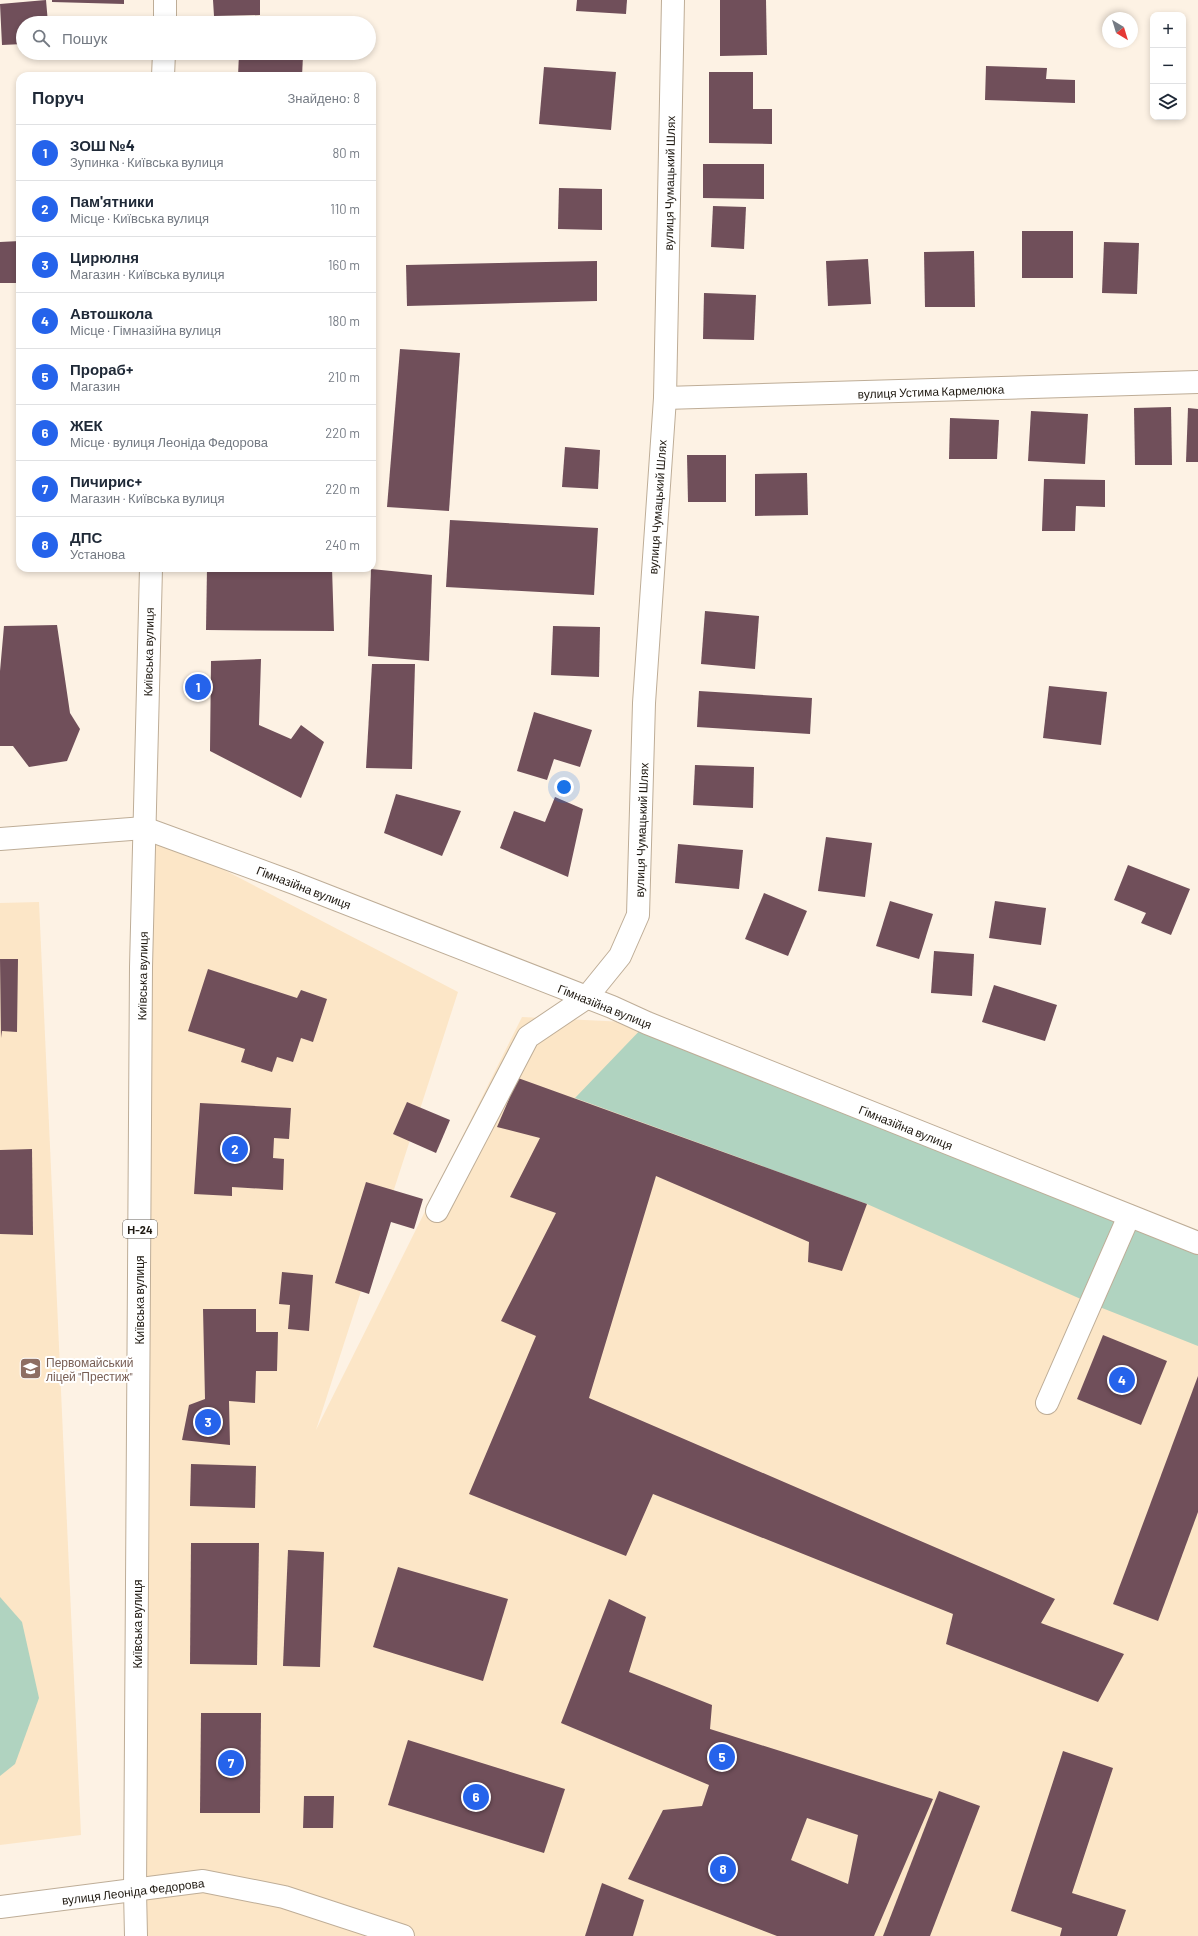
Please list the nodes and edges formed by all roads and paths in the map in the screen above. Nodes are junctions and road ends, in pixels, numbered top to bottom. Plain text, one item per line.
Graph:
1 (165, 0) edge
2 (674, 0) edge
3 (164, 16) edge
4 (164, 60) edge
5 (163, 72) edge
6 (1198, 382) edge
7 (665, 398) junction
8 (151, 572) edge
9 (144, 828) junction
10 (0, 839) edge
11 (586, 998) junction
12 (437, 1212) dead end
13 (1129, 1216) junction
14 (1198, 1243) edge
15 (1047, 1403) dead end
16 (135, 1890) junction
17 (0, 1907) edge
18 (136, 1936) edge
19 (404, 1936) edge

1 - 3 street
2 - 7 street, вулиця Чумацький Шлях
4 - 5 street
6 - 7 street, вулиця Устима Кармелюка
7 - 11 street, вулиця Чумацький Шлях
8 - 9 street, Київська вулиця / Н-24
9 - 10 street, Гімназійна вулиця
9 - 11 street, Гімназійна вулиця
9 - 16 street, Київська вулиця / Н-24
11 - 12 street, вулиця Чумацький Шлях
11 - 13 street, Гімназійна вулиця
13 - 14 street, Гімназійна вулиця
13 - 15 street
16 - 17 street, вулиця Леоніда Федорова
16 - 18 street, Київська вулиця / Н-24
16 - 19 street, вулиця Леоніда Федорова

